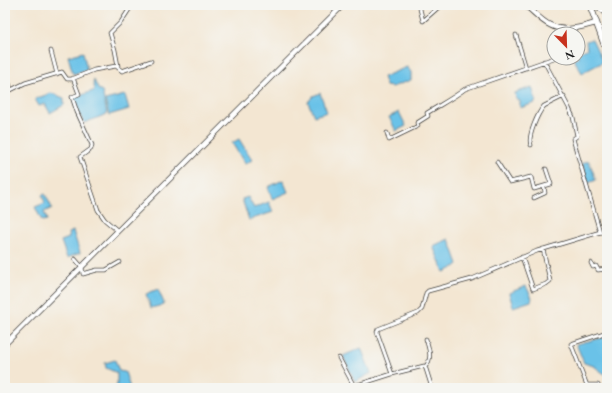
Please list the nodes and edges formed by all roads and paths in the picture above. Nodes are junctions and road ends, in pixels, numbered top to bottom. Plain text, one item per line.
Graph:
1 (132, 5) edge
2 (343, 5) edge
3 (419, 5) edge
4 (441, 5) edge
5 (525, 5) edge
6 (590, 5) edge
7 (596, 5) edge
8 (607, 13) edge
9 (596, 23) junction
10 (553, 26) edge
11 (586, 26) edge
12 (516, 35) dead end
13 (604, 36) edge
14 (51, 51) dead end
15 (607, 52) edge
16 (152, 61) dead end
17 (544, 61) joint
18 (118, 68) junction
19 (526, 68) junction
20 (5, 72) edge
21 (57, 74) junction
22 (73, 78) junction
23 (11, 90) junction
24 (5, 92) edge
25 (564, 96) junction
26 (386, 133) dead end
27 (531, 145) dead end
28 (497, 162) dead end
29 (546, 169) dead end
30 (544, 186) junction
31 (534, 198) dead end
32 (118, 231) junction
33 (607, 231) edge
34 (600, 232) junction
35 (543, 249) junction
36 (522, 258) junction
37 (75, 259) dead end
38 (120, 262) dead end
39 (591, 263) dead end
40 (82, 267) junction
41 (607, 269) edge
42 (607, 332) edge
43 (426, 339) dead end
44 (5, 344) edge
45 (339, 358) dead end
46 (425, 367) junction
47 (392, 374) junction
48 (354, 386) junction
49 (588, 386) edge
50 (348, 388) edge
51 (432, 388) edge
52 (599, 388) edge

1 - 18 street
2 - 32 street
3 - 4 street
5 - 10 street
6 - 9 highway
7 - 8 highway
9 - 11 street
9 - 13 highway
12 - 19 street
13 - 15 highway
14 - 21 street
16 - 18 street
17 - 19 street
17 - 25 street
18 - 22 street
19 - 26 street
20 - 23 street
21 - 22 street
21 - 23 street
22 - 32 street
23 - 24 street
25 - 27 street
25 - 34 street
28 - 30 street
29 - 30 street
30 - 31 street
32 - 40 street
33 - 34 street
34 - 35 street
35 - 36 street
35 - 36 street
36 - 47 street
37 - 40 street
38 - 40 street
39 - 41 street
40 - 44 street
42 - 49 street
43 - 46 street
45 - 48 street
46 - 47 street
46 - 51 street
47 - 48 street
48 - 50 street
49 - 52 street

